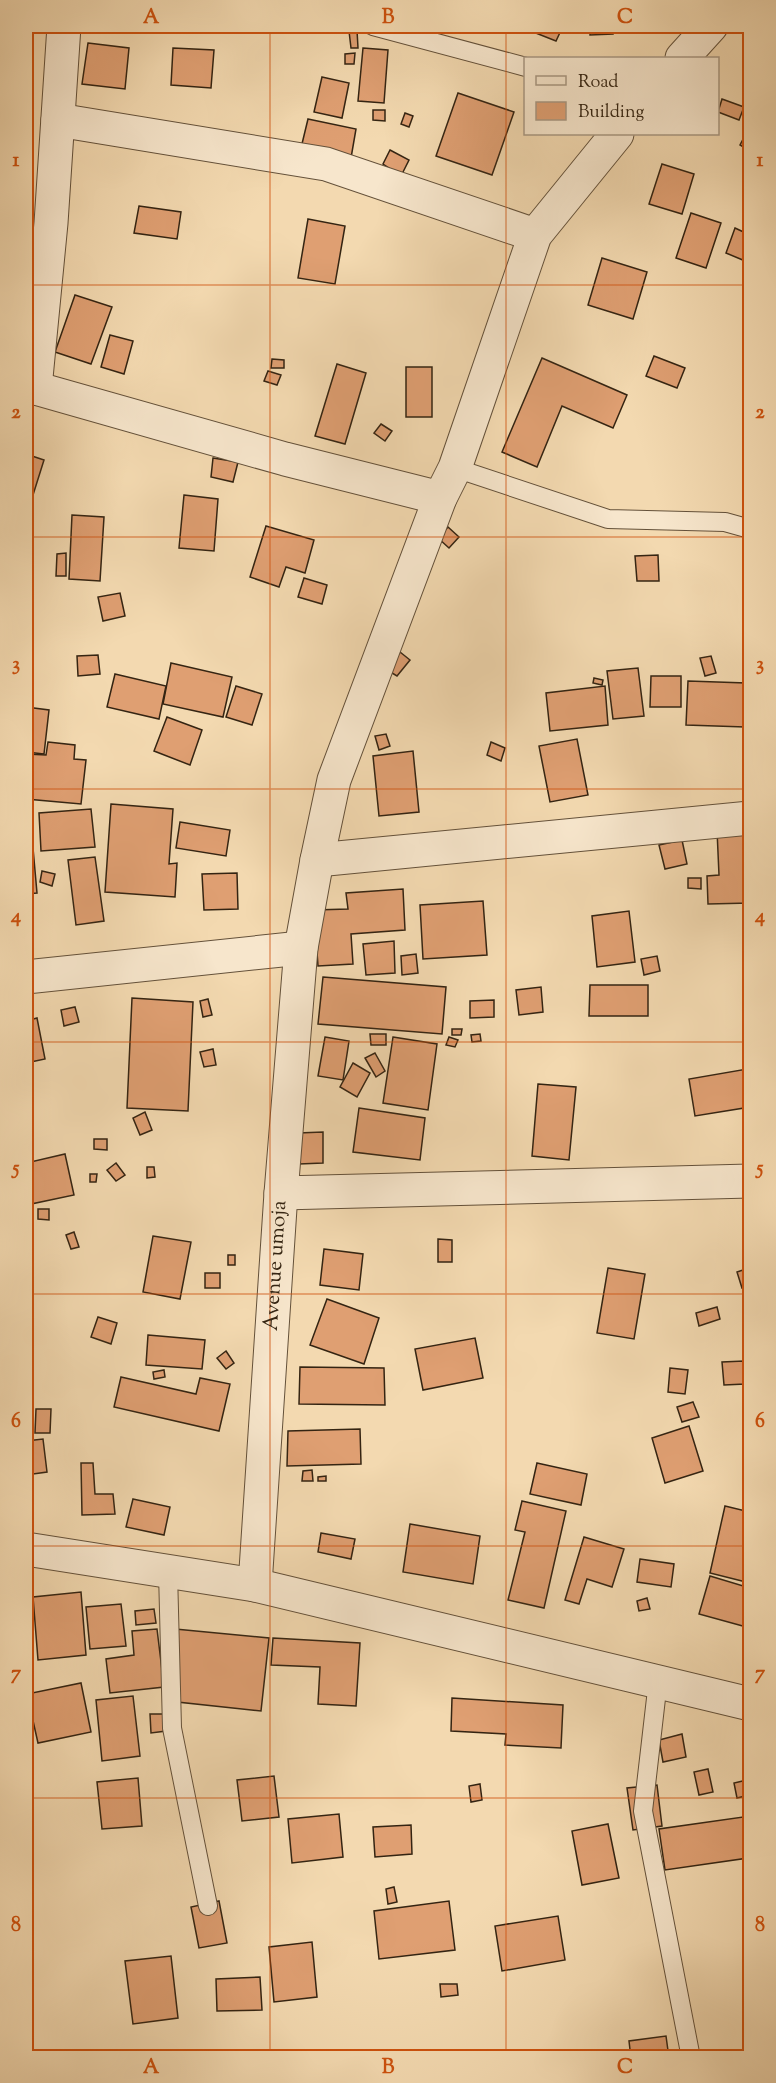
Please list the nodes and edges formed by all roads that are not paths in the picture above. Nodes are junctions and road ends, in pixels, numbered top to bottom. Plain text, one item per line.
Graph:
1 (64, 26) edge
2 (373, 26) edge
3 (711, 26) edge
4 (683, 57) edge
5 (524, 68) edge
6 (58, 120) junction
7 (616, 135) edge
8 (535, 234) junction
9 (30, 387) edge
10 (455, 468) junction
11 (440, 498) junction
12 (750, 529) edge
13 (750, 818) edge
14 (317, 860) junction
15 (301, 948) junction
16 (26, 977) edge
17 (750, 1181) edge
18 (281, 1193) junction
19 (26, 1549) edge
20 (168, 1572) junction
21 (255, 1586) junction
22 (658, 1681) junction
23 (750, 1704) edge
24 (208, 1906) dead end
25 (691, 2058) edge

1 - 6 street
2 - 5 lane
3 - 4 street
6 - 8 street
6 - 9 street
7 - 8 street
8 - 10 street, Avenue umoja
9 - 11 street
10 - 11 street, Avenue umoja
10 - 12 lane
11 - 14 street, Avenue umoja
13 - 14 street
14 - 15 street, Avenue umoja
15 - 16 street
15 - 18 street, Avenue umoja
17 - 18 street
18 - 21 street, Avenue umoja
19 - 20 street
20 - 21 street
20 - 24 lane
21 - 22 street
22 - 23 street
22 - 25 lane

